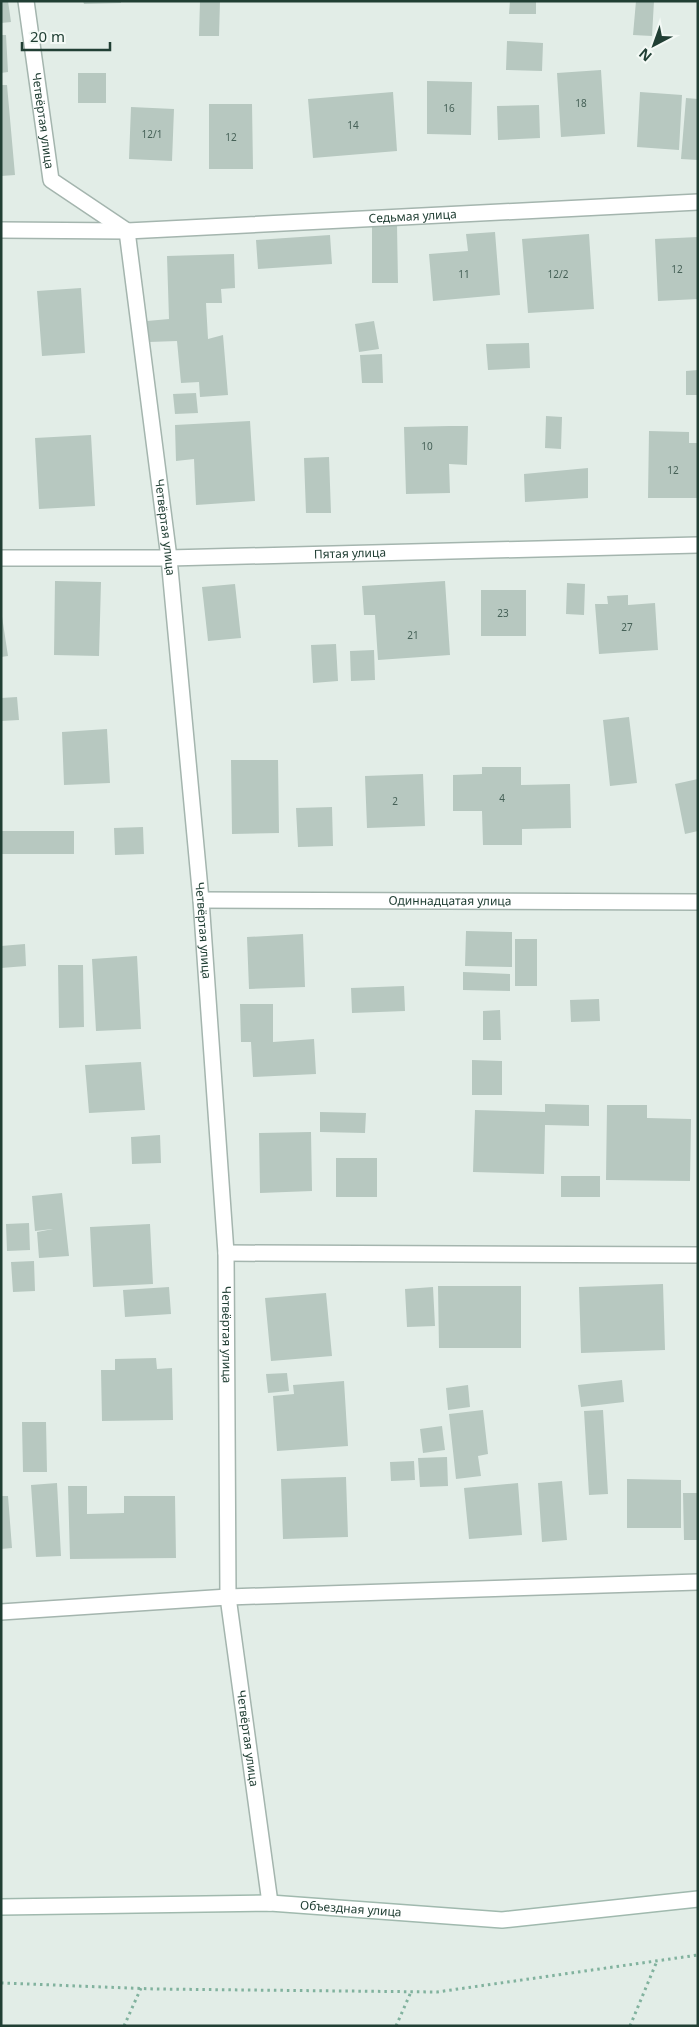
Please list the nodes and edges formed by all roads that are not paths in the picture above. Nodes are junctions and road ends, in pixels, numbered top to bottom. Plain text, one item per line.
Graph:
1 (26, 1) edge
2 (698, 202) edge
3 (1, 230) edge
4 (127, 231) junction
5 (698, 545) edge
6 (1, 558) edge
7 (169, 558) junction
8 (202, 900) junction
9 (698, 902) edge
10 (226, 1253) junction
11 (698, 1255) edge
12 (698, 1582) edge
13 (228, 1597) junction
14 (1, 1612) edge
15 (698, 1899) edge
16 (270, 1903) junction
17 (1, 1907) edge

1 - 4 street, Четвёртая улица
2 - 4 street, Седьмая улица
3 - 4 street, Седьмая улица
4 - 7 street, Четвёртая улица
5 - 7 street, Пятая улица
6 - 7 street, Пятая улица
7 - 8 street, Четвёртая улица
8 - 9 street, Одиннадцатая улица
8 - 10 street, Четвёртая улица
10 - 11 street
10 - 13 street, Четвёртая улица
12 - 13 street
13 - 14 street
13 - 16 street, Четвёртая улица
15 - 16 street, Объездная улица
16 - 17 street, Объездная улица

